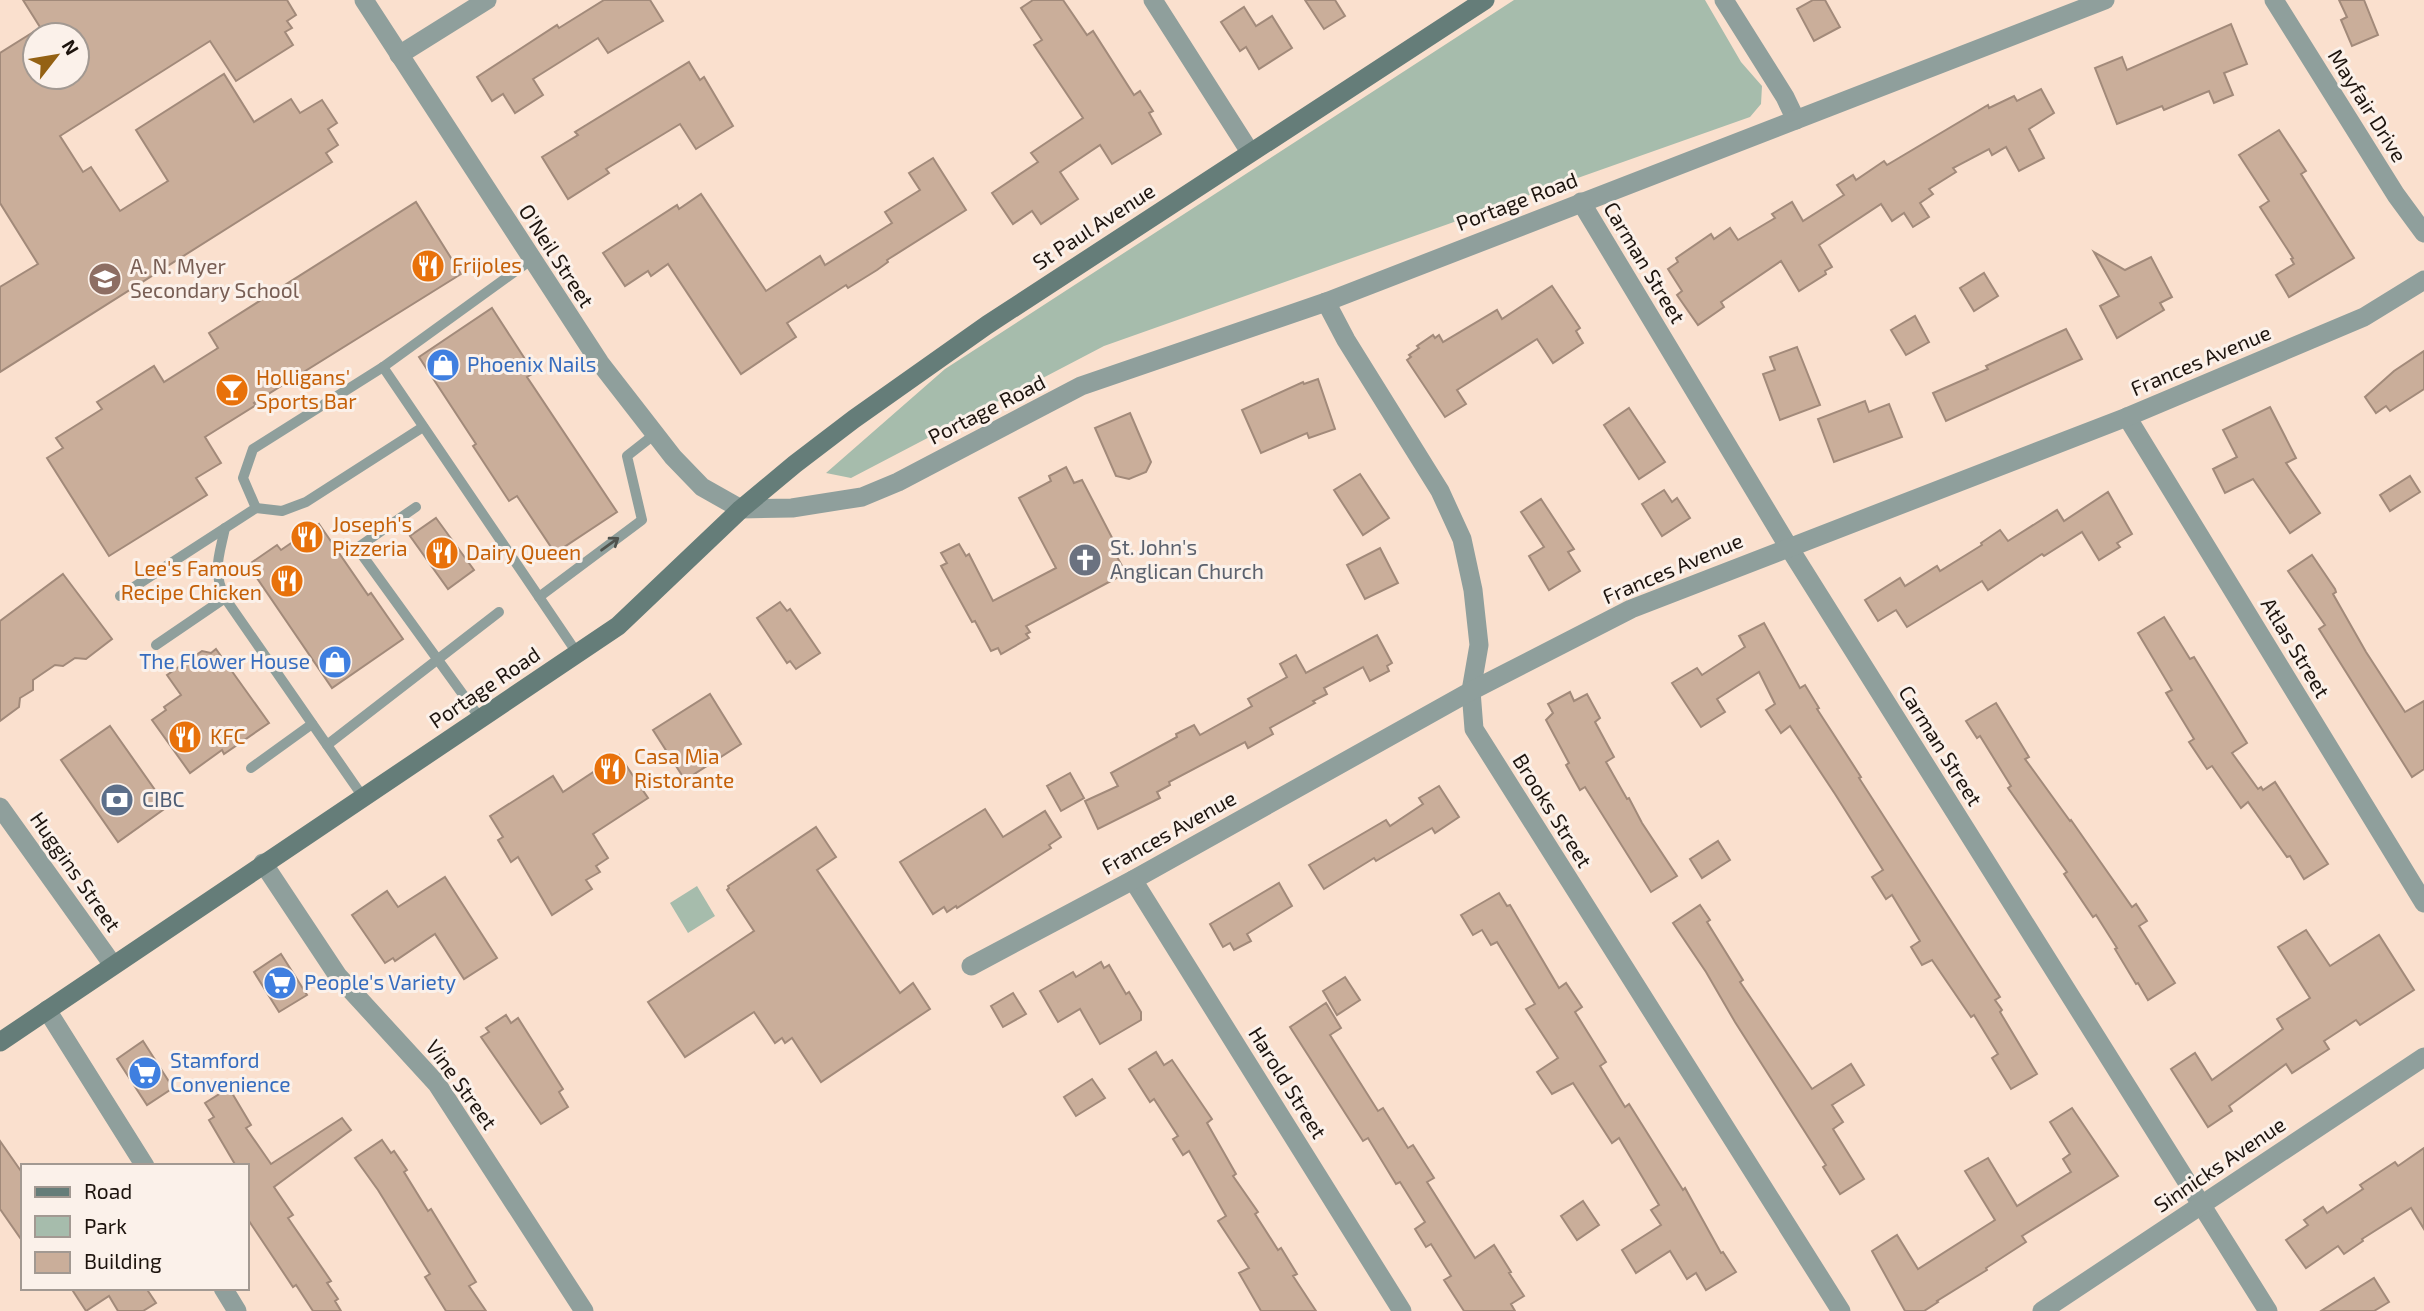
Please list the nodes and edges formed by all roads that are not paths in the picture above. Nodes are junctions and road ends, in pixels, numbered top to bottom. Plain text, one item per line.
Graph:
1 (364, 0) edge
2 (487, 0) edge
3 (1153, 0) edge
4 (1485, 0) edge
5 (1724, 0) edge
6 (2105, 0) edge
7 (2274, 0) edge
8 (399, 55) junction
9 (1796, 120) junction
10 (1250, 152) junction
11 (1580, 202) junction
12 (2424, 233) edge
13 (531, 260) junction
14 (2424, 280) edge
15 (1326, 302) junction
16 (383, 367) junction
17 (2127, 417) junction
18 (423, 427) junction
19 (655, 433) junction
20 (416, 507) dead end
21 (256, 508) junction
22 (741, 509) junction
23 (225, 528) junction
24 (1788, 547) junction
25 (120, 596) dead end
26 (539, 597) junction
27 (225, 598) junction
28 (499, 612) dead end
29 (156, 645) dead end
30 (577, 653) junction
31 (439, 659) junction
32 (1471, 691) junction
33 (480, 718) junction
34 (312, 724) junction
35 (327, 745) junction
36 (251, 768) dead end
37 (363, 797) junction
38 (0, 807) edge
39 (263, 863) junction
40 (1133, 880) junction
41 (2424, 903) edge
42 (113, 965) junction
43 (971, 966) dead end
44 (47, 1010) junction
45 (0, 1042) edge
46 (2424, 1057) edge
47 (144, 1164) edge
48 (2202, 1205) junction
49 (224, 1290) edge
50 (237, 1311) edge
51 (584, 1311) edge
52 (1402, 1311) edge
53 (1841, 1311) edge
54 (2042, 1311) edge
55 (2268, 1311) edge

1 - 8 street, O'Neil Street
2 - 8 street
3 - 10 street
4 - 10 main road, St Paul Avenue
5 - 9 street
6 - 9 street, Portage Road
7 - 12 street, Mayfair Drive
8 - 13 street, O'Neil Street
9 - 11 street, Portage Road
10 - 22 main road, St Paul Avenue
11 - 15 street, Portage Road
11 - 24 street, Carman Street
13 - 16 lane
13 - 19 street, O'Neil Street
14 - 17 street, Frances Avenue
15 - 22 street, Portage Road
15 - 32 street, Brooks Street
16 - 18 lane
16 - 21 lane
17 - 24 street, Frances Avenue
17 - 41 street, Atlas Street
18 - 21 lane
18 - 26 lane
19 - 22 street, O'Neil Street
26 -> 19 lane
20 - 31 lane
21 - 23 lane
22 - 30 main road, Portage Road
23 - 25 lane
23 - 27 lane
24 - 32 street, Frances Avenue
24 - 48 street, Carman Street
26 - 30 lane
27 - 29 lane
27 - 34 lane
28 - 31 lane
30 - 33 main road, Portage Road
31 - 33 lane
31 - 35 lane
32 - 40 street, Frances Avenue
32 - 53 street, Brooks Street
33 - 37 main road, Portage Road
34 - 35 lane
34 - 36 lane
35 - 37 lane
37 - 39 main road, Portage Road
38 - 42 street, Huggins Street
39 - 42 main road, Portage Road
39 - 51 street, Vine Street
40 - 43 street, Frances Avenue
40 - 52 street, Harold Street
42 - 44 main road, Portage Road
44 - 45 main road, Portage Road
44 - 47 street
46 - 48 street, Sinnicks Avenue
48 - 54 street, Sinnicks Avenue
48 - 55 street, Carman Street
49 - 50 street

